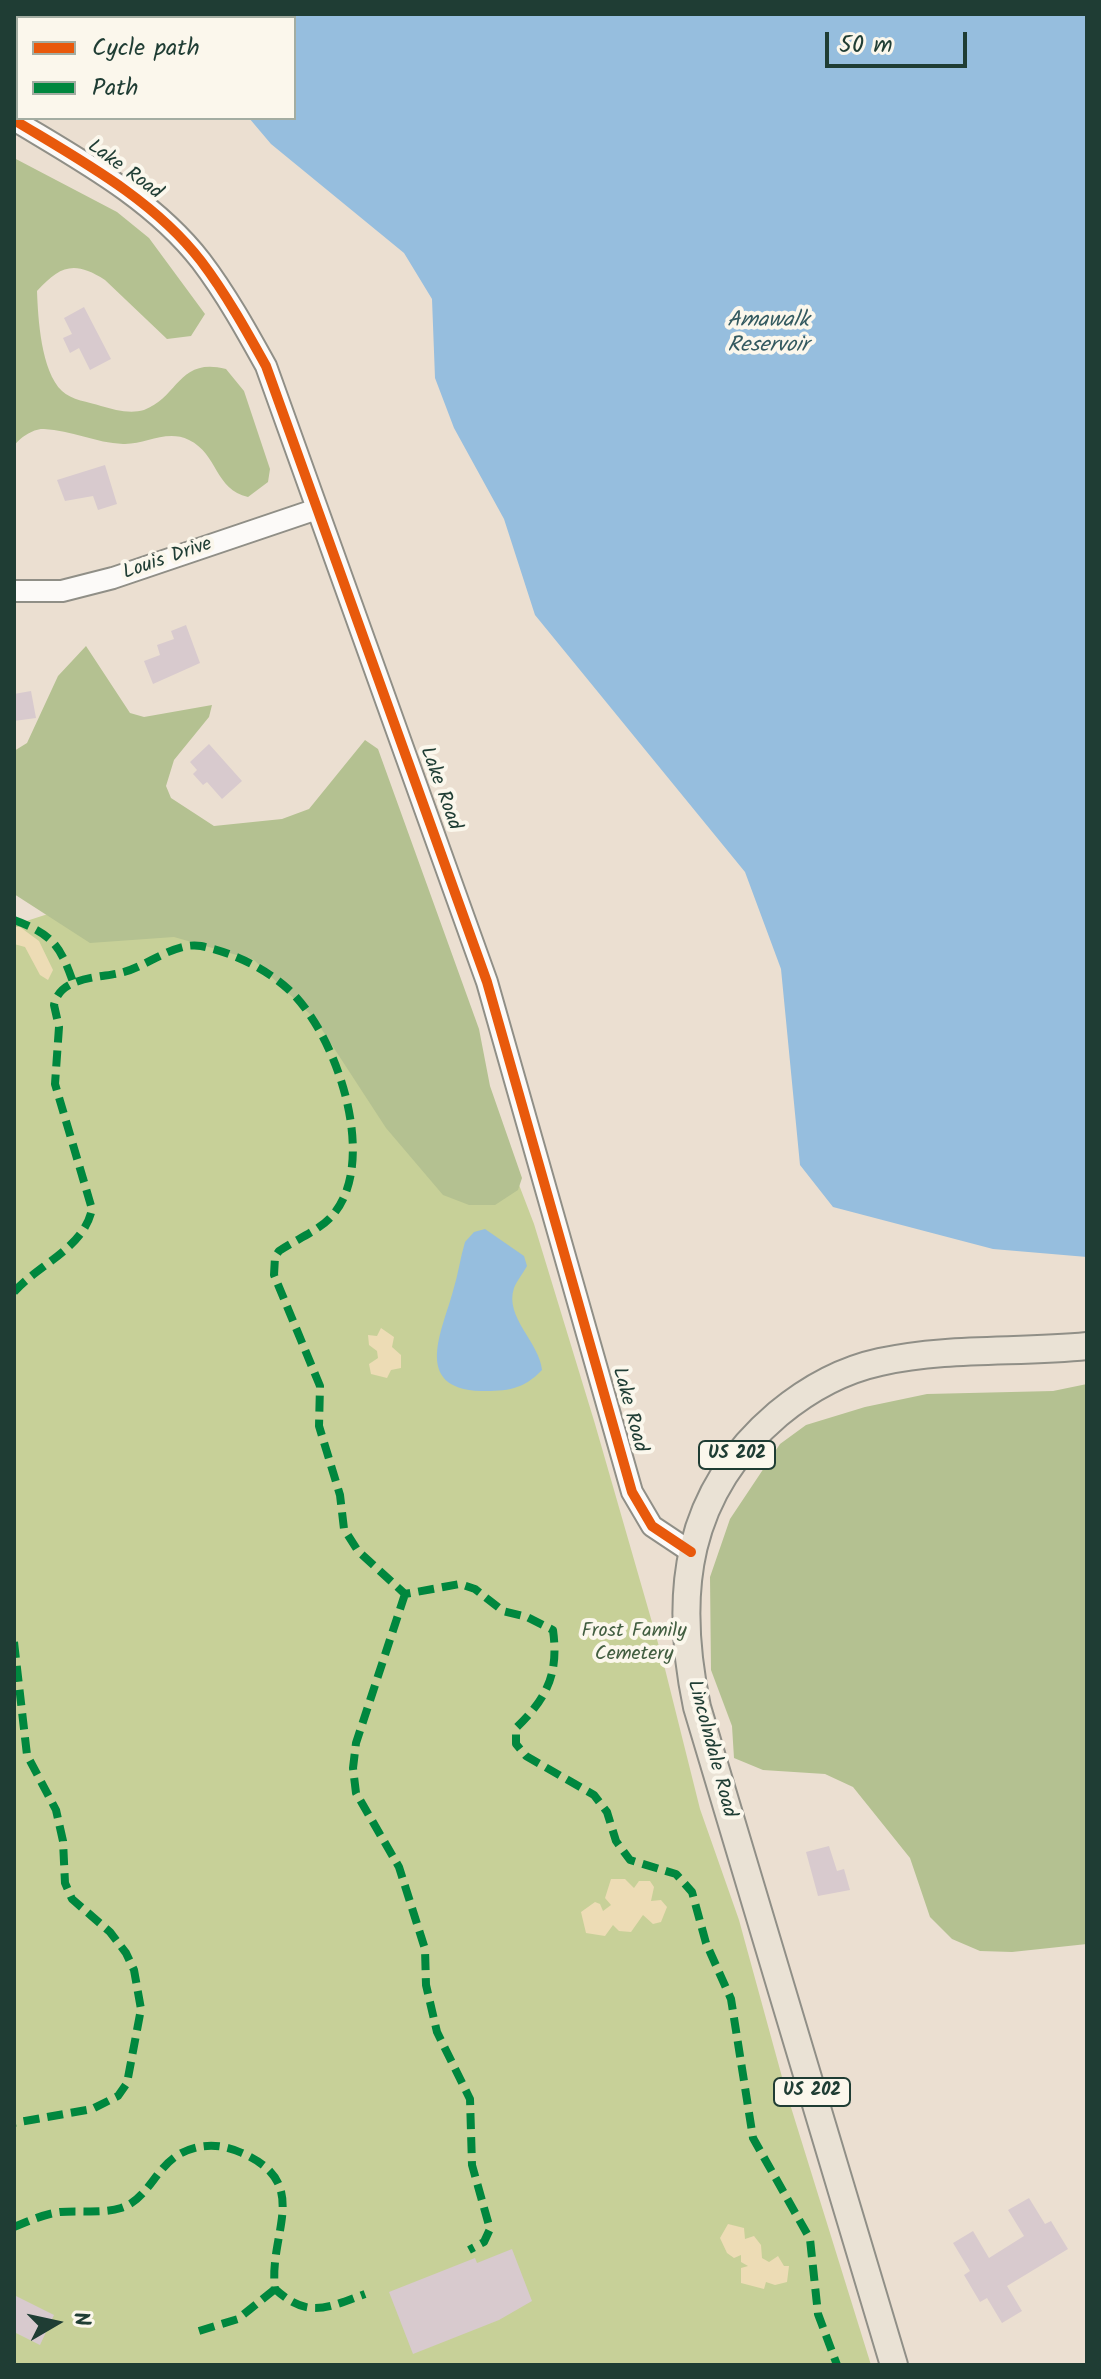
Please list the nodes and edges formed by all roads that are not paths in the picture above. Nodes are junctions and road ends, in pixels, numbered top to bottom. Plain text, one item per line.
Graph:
1 (14, 120) edge
2 (317, 509) junction
3 (14, 591) edge
4 (1087, 1346) edge
5 (691, 1552) junction
6 (894, 2365) edge

1 - 2 street, Lake Road
2 - 3 street, Louis Drive
2 - 5 street, Lake Road
4 - 5 main road, Lincolndale Road / US 202
5 - 6 main road, Lincolndale Road / US 202

